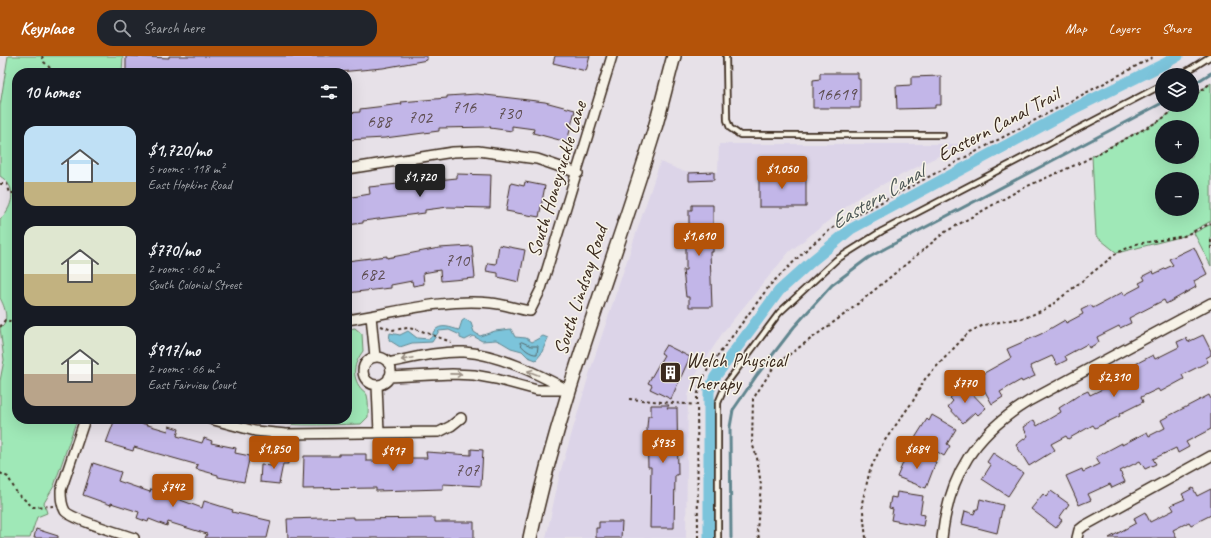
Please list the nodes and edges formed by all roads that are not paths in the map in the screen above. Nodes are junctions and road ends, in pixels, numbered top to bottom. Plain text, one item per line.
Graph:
1 (612, 56) edge
2 (674, 56) edge
3 (726, 56) edge
4 (1211, 56) edge
5 (1192, 68) edge
6 (1155, 89) edge
7 (942, 134) dead end
8 (352, 168) edge
9 (578, 173) junction
10 (1211, 303) edge
11 (371, 316) junction
12 (352, 319) edge
13 (375, 357) junction
14 (388, 363) junction
15 (389, 377) junction
16 (377, 385) junction
17 (568, 390) junction
18 (461, 418) dead end
19 (84, 424) edge
20 (228, 424) edge
21 (379, 433) junction
22 (1211, 456) edge
23 (134, 538) edge
24 (530, 538) edge
25 (718, 538) edge
26 (942, 538) edge
27 (1077, 538) edge

1 - 9 street, South Honeysuckle Lane
2 - 17 main road, South Lindsay Road
3 - 7 lane
4 - 5 lane
6 - 25 lane
8 - 9 street
9 - 11 street, South Honeysuckle Lane
10 - 26 street
11 - 12 street
11 - 13 street
13 - 14 street
13 - 16 street
14 - 15 street
17 -> 14 street
15 - 16 street
15 -> 17 street
16 - 21 street
17 - 24 main road, South Lindsay Road
18 - 21 street
19 - 23 street
20 - 21 street
22 - 27 street

